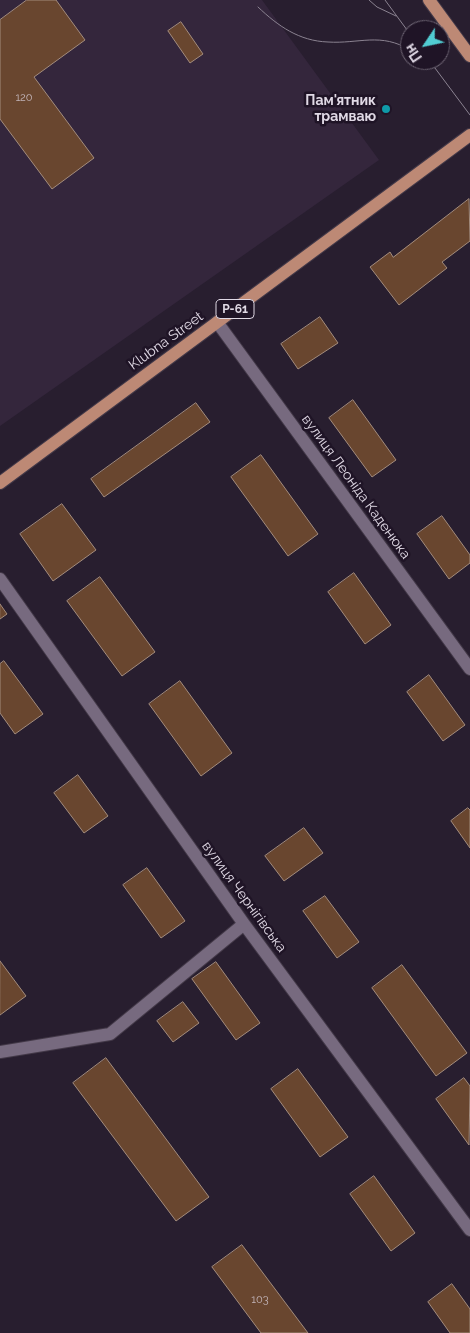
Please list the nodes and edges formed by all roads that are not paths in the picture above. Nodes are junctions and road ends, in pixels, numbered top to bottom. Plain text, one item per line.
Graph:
1 (430, 0) edge
2 (470, 56) edge
3 (470, 135) edge
4 (217, 322) junction
5 (0, 482) edge
6 (0, 579) edge
7 (470, 669) edge
8 (244, 924) junction
9 (0, 1052) edge
10 (470, 1230) edge

1 - 2 main road
3 - 4 main road, Klubna Street / Р-61
4 - 5 main road, Klubna Street / Р-61
4 - 7 street, вулиця Леоніда Каденюка
6 - 8 street, вулиця Чернігівська
8 - 9 street
8 - 10 street, вулиця Чернігівська

